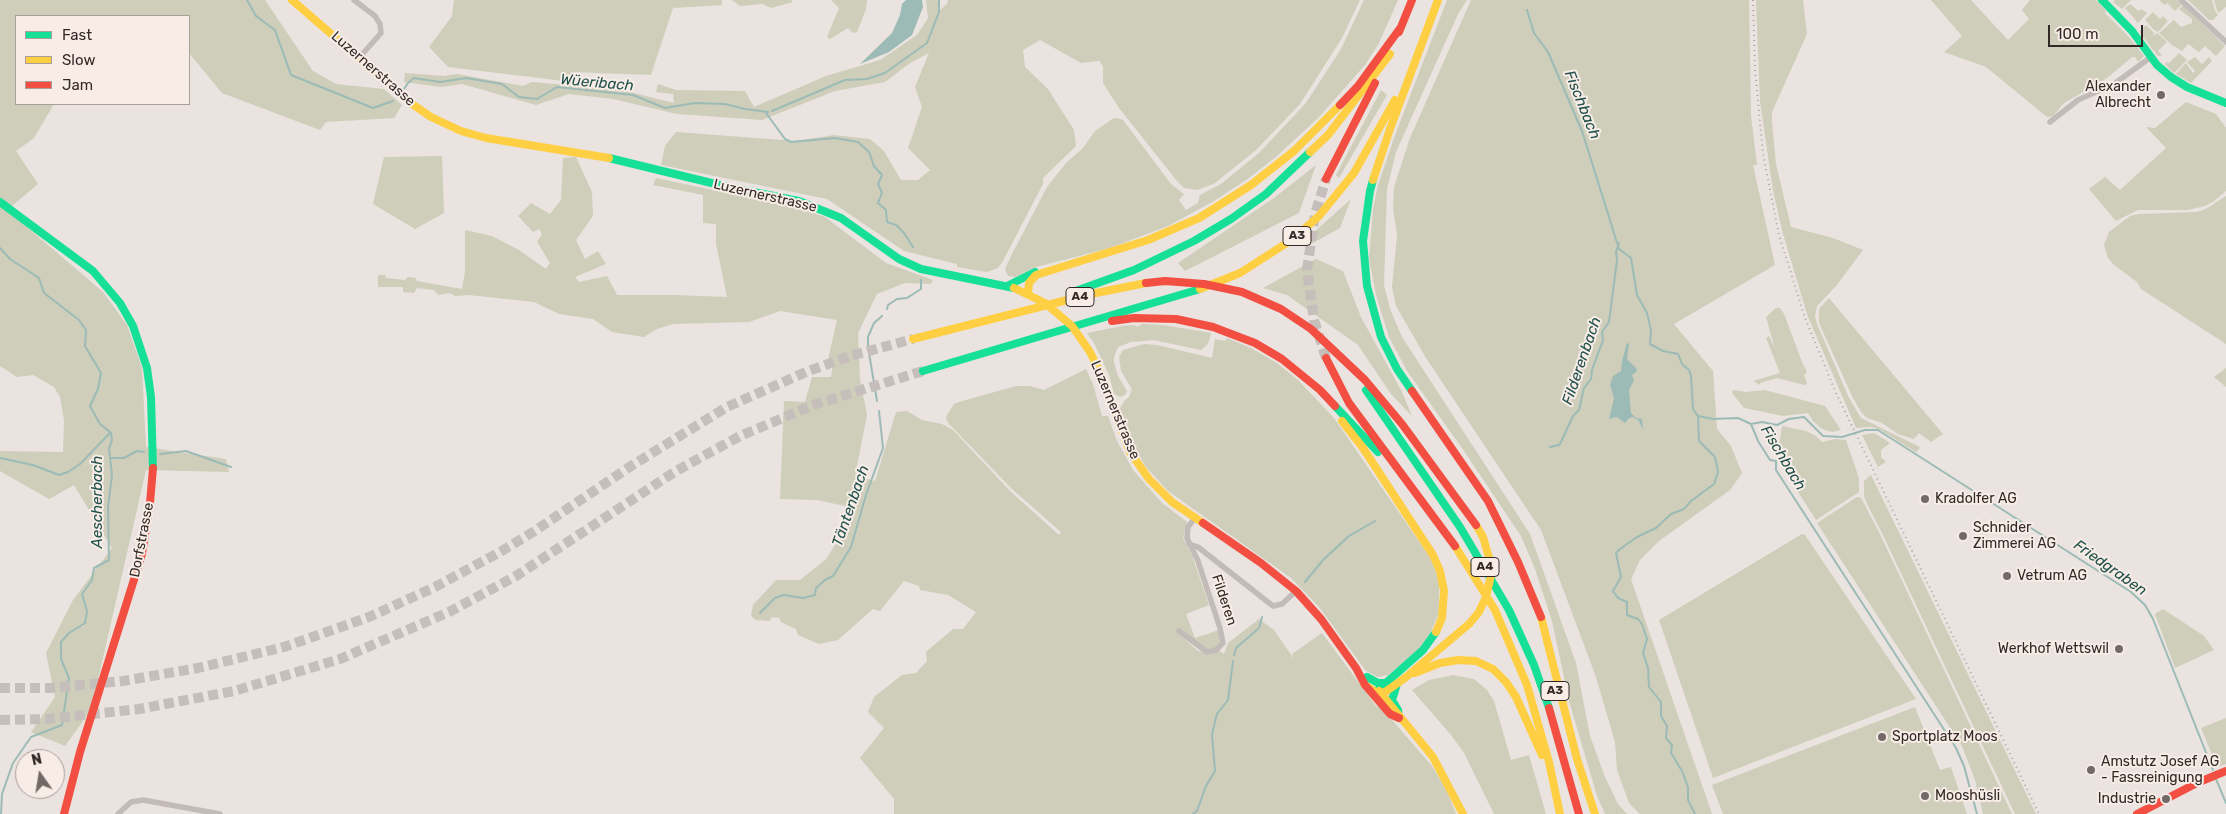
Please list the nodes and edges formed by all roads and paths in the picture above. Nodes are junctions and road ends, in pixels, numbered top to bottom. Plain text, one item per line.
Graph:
1 (292, 0) edge
2 (354, 0) edge
3 (1412, 0) edge
4 (1438, 0) edge
5 (2102, 0) edge
6 (2181, 0) edge
7 (1401, 27) junction
8 (1423, 40) junction
9 (2226, 42) edge
10 (1390, 54) junction
11 (2150, 57) junction
12 (359, 58) junction
13 (2226, 102) edge
14 (2050, 122) dead end
15 (1326, 180) tunnel mouth
16 (0, 202) edge
17 (1051, 269) junction
18 (1009, 285) junction
19 (1028, 293) junction
20 (991, 319) junction
21 (1081, 326) junction
22 (913, 339) tunnel mouth
23 (1333, 348) junction
24 (1326, 358) tunnel mouth
25 (923, 372) tunnel mouth
26 (1301, 373) junction
27 (1432, 513) junction
28 (1194, 519) junction
29 (1188, 544) junction
30 (1522, 571) junction
31 (1296, 591) junction
32 (1178, 631) dead end
33 (1405, 678) junction
34 (1366, 681) junction
35 (1384, 682) junction
36 (1397, 684) junction
37 (1378, 694) junction
38 (1399, 718) junction
39 (2226, 772) edge
40 (1560, 812) edge
41 (208, 813) edge
42 (64, 814) edge
43 (118, 814) edge
44 (220, 814) edge
45 (1463, 814) edge
46 (1579, 814) edge
47 (1595, 814) edge
48 (2137, 814) edge

1 - 12 main road, Luzernerstrasse
2 - 12 street
3 - 7 main road
4 - 8 main road, A3
5 - 11 main road
6 - 9 street
7 - 10 main road
7 - 17 main road
8 - 21 main road, A3
8 - 30 main road, A3
10 - 15 main road
10 - 20 main road
11 - 13 main road
11 - 14 street
12 - 18 main road, Luzernerstrasse
16 - 42 main road, Dorfstrasse
17 - 18 main road
17 - 19 main road
18 - 19 main road, Luzernerstrasse
19 - 28 main road, Luzernerstrasse
20 - 22 main road
20 - 23 main road, A4
21 - 25 main road, A3
21 - 26 main road, A4
23 - 33 main road
23 - 46 main road, A4
24 - 27 main road, A4
26 - 27 main road, A4
26 - 35 main road
27 - 40 main road, A4
28 - 29 street
28 - 31 main road, Luzernerstrasse
29 - 31 street, Filderen
29 - 32 street, Filderen
30 - 46 main road, A3
30 - 47 main road
31 - 34 main road, Luzernerstrasse
33 - 36 main road
33 - 40 main road
34 - 35 main road
34 - 37 main road, Luzernerstrasse
35 - 37 main road
36 - 37 main road
36 - 38 main road
37 - 38 main road, Luzernerstrasse
38 - 45 main road, Luzernerstrasse
39 - 48 main road
41 - 43 street
41 - 44 street

